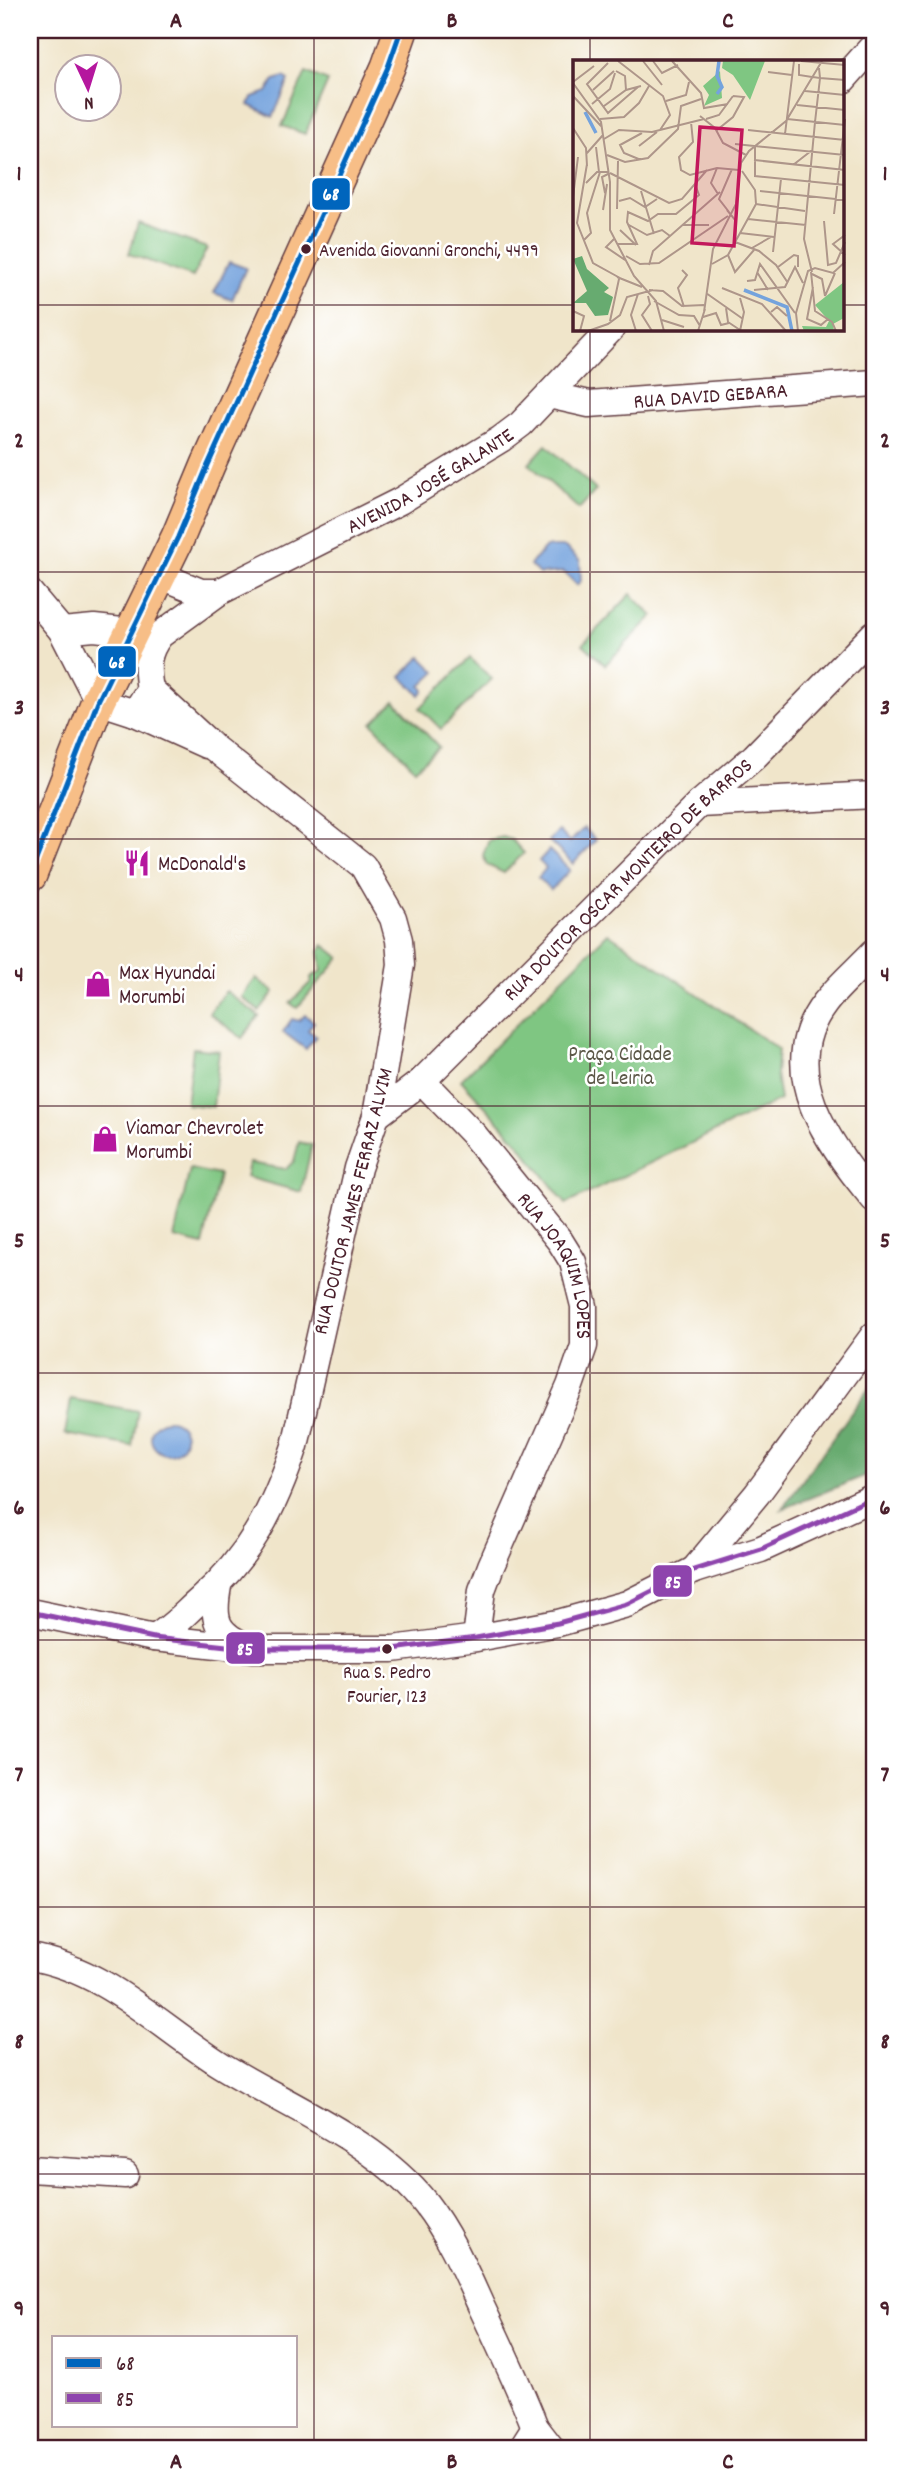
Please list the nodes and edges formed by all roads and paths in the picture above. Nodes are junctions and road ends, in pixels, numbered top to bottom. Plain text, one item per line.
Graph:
1 (401, 30) edge
2 (874, 45) edge
3 (844, 79) edge
4 (609, 331) edge
5 (874, 383) edge
6 (549, 395) junction
7 (159, 575) junction
8 (219, 592) junction
9 (30, 593) edge
10 (62, 631) junction
11 (132, 632) junction
12 (874, 634) edge
13 (150, 689) junction
14 (98, 701) junction
15 (135, 713) junction
16 (214, 748) junction
17 (874, 795) edge
18 (699, 804) junction
19 (30, 875) edge
20 (874, 953) edge
21 (422, 1081) junction
22 (376, 1116) junction
23 (874, 1199) edge
24 (874, 1335) edge
25 (757, 1494) junction
26 (874, 1497) edge
27 (783, 1539) junction
28 (694, 1570) junction
29 (218, 1586) junction
30 (30, 1612) edge
31 (476, 1638) junction
32 (154, 1639) junction
33 (254, 1649) junction
34 (30, 1957) edge
35 (30, 2169) edge
36 (125, 2175) dead end
37 (535, 2427) junction
38 (521, 2449) edge
39 (552, 2449) edge

1 - 7 main road
2 - 3 street
4 - 6 street, AVENIDA JOSÉ GALANTE
5 - 6 street, RUA DAVID GEBARA
6 - 8 street, AVENIDA JOSÉ GALANTE
7 - 8 street
7 - 11 main road
8 - 13 street, AVENIDA JOSÉ GALANTE
9 - 10 street
10 - 11 street
10 - 14 street
11 - 14 main road
12 - 18 street, RUA DOUTOR OSCAR MONTEIRO DE BARROS
13 - 15 street
13 - 16 street, RUA DOUTOR JAMES FERRAZ ALVIM
14 - 15 street
14 - 19 main road
15 - 16 street, RUA DOUTOR JAMES FERRAZ ALVIM
16 - 22 street, RUA DOUTOR JAMES FERRAZ ALVIM
17 - 18 street
18 - 21 street, RUA DOUTOR OSCAR MONTEIRO DE BARROS
20 - 23 street
21 - 22 street, RUA DOUTOR OSCAR MONTEIRO DE BARROS
21 - 31 street, RUA JOAQUIM LOPES
22 - 29 street, RUA DOUTOR JAMES FERRAZ ALVIM
24 - 25 street
25 - 27 street
25 - 28 street
26 - 27 street
27 - 28 street
28 - 31 street
29 - 32 street, RUA DOUTOR JAMES FERRAZ ALVIM
29 - 33 street
30 - 32 street
31 - 33 street
32 - 33 street
34 - 37 street
35 - 36 street
37 - 38 street
37 - 39 street

